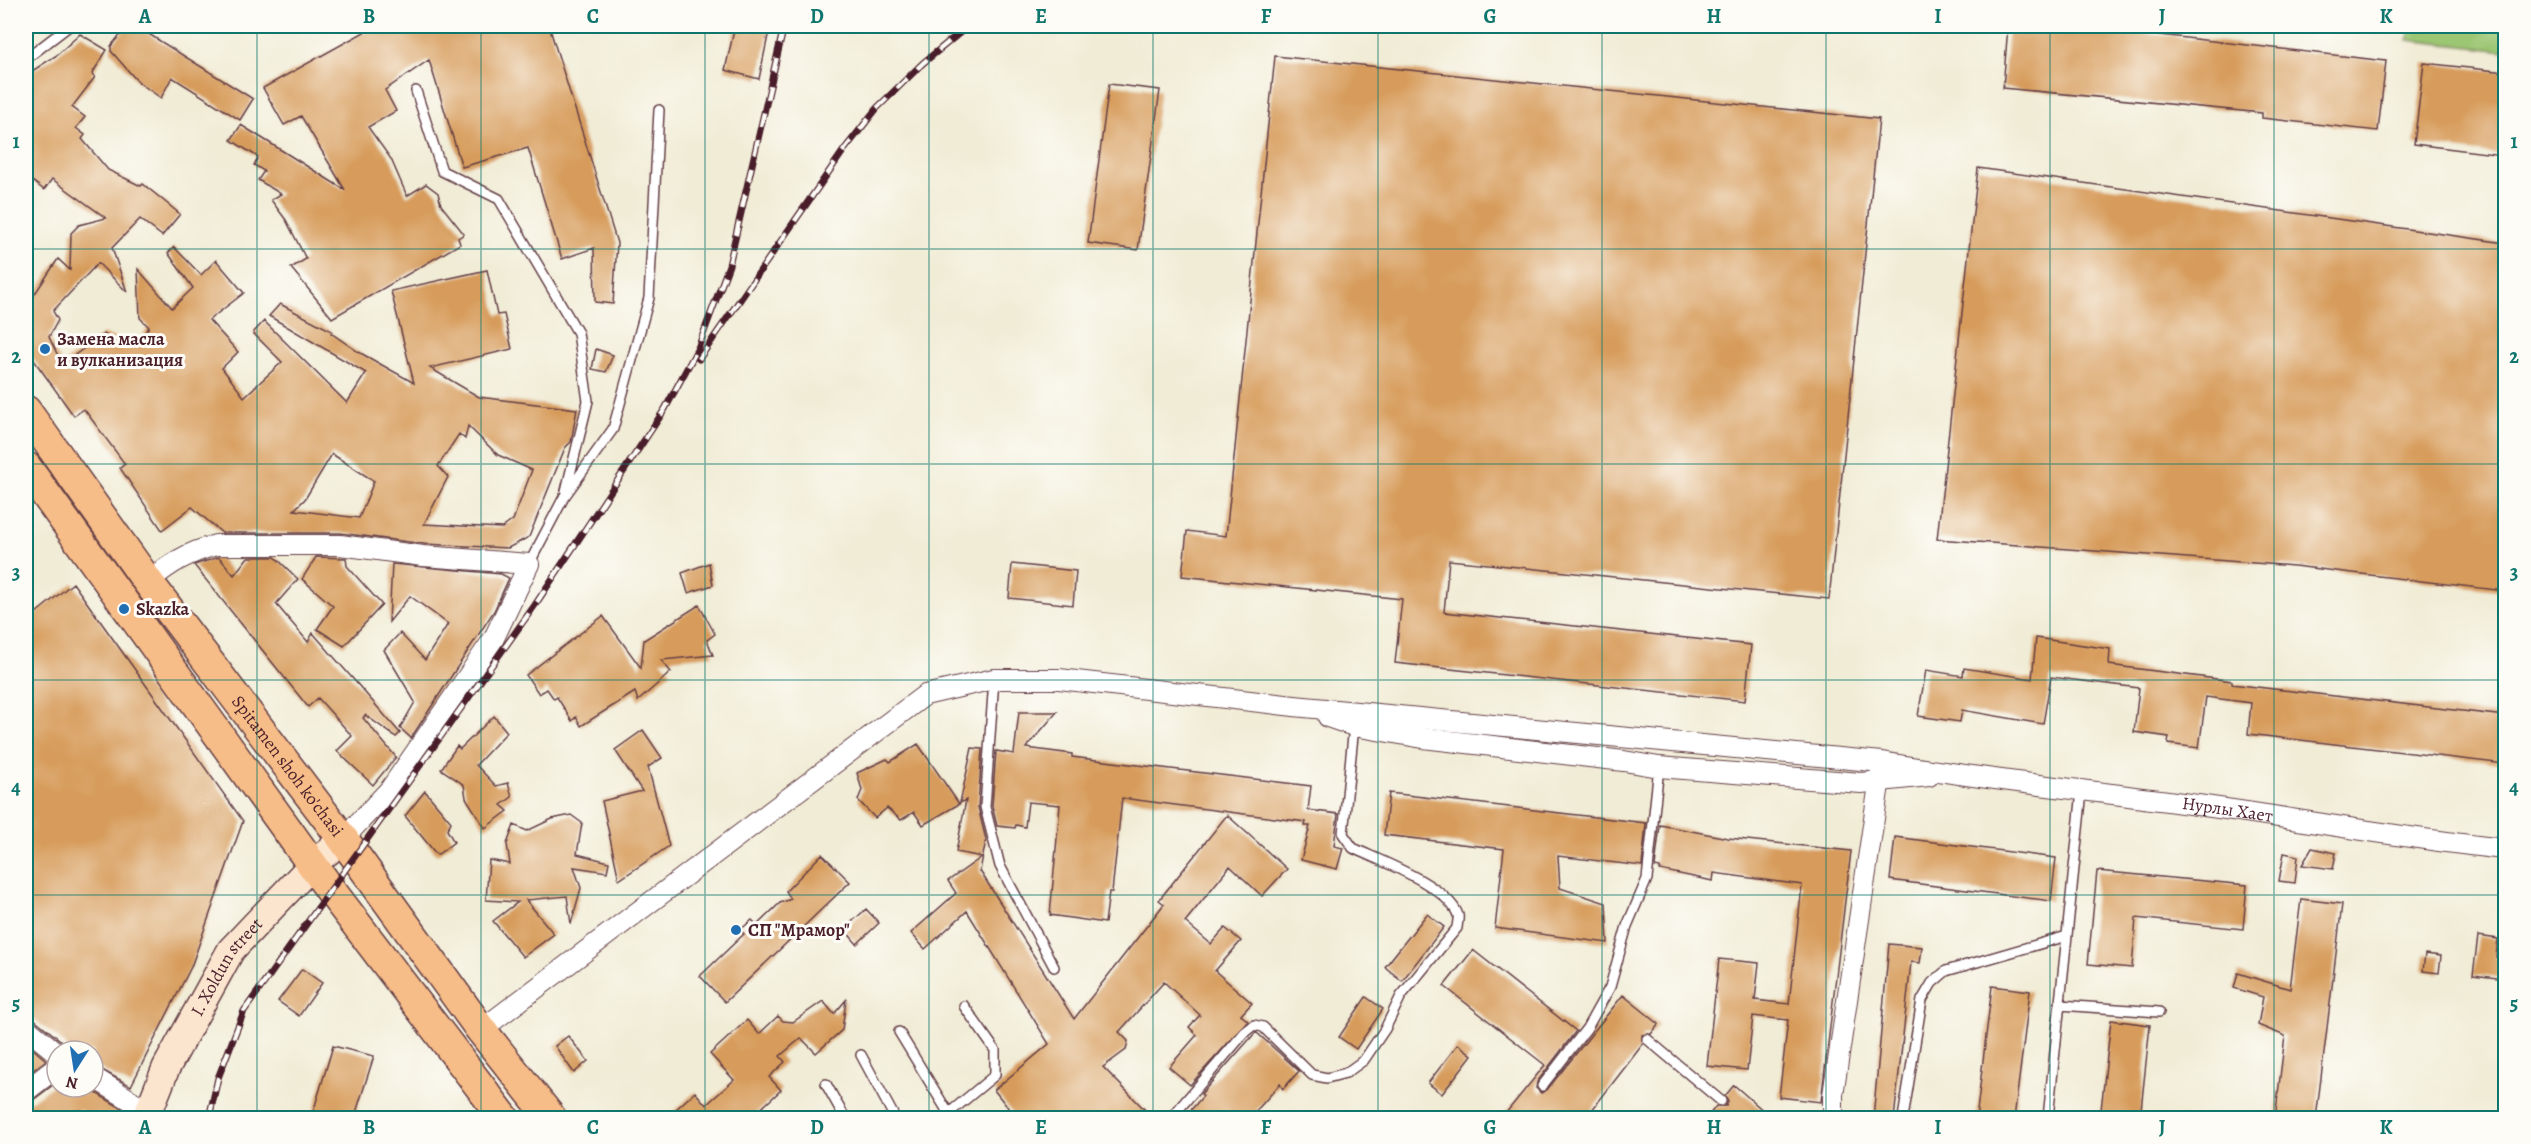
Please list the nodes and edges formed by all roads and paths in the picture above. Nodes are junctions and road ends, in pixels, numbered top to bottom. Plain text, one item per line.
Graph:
1 (69, 26) edge
2 (26, 59) edge
3 (417, 91) dead end
4 (659, 110) dead end
5 (26, 411) edge
6 (26, 467) edge
7 (564, 497) junction
8 (529, 564) junction
9 (148, 582) junction
10 (994, 679) junction
11 (1294, 706) junction
12 (1354, 726) junction
13 (1882, 762) junction
14 (1659, 767) junction
15 (1947, 774) junction
16 (1879, 782) junction
17 (2082, 792) junction
18 (343, 840) junction
19 (2505, 849) edge
20 (312, 865) junction
21 (2067, 936) junction
22 (1054, 967) dead end
23 (2060, 1005) junction
24 (964, 1006) dead end
25 (1600, 1007) junction
26 (2159, 1012) dead end
27 (1608, 1014) dead end
28 (26, 1028) edge
29 (481, 1030) junction
30 (899, 1032) dead end
31 (1647, 1039) dead end
32 (45, 1043) edge
33 (861, 1055) dead end
34 (45, 1076) edge
35 (826, 1084) dead end
36 (105, 1085) edge
37 (1542, 1086) dead end
38 (26, 1091) edge
39 (1721, 1101) dead end
40 (147, 1115) edge
41 (946, 1116) edge
42 (504, 1119) edge
43 (551, 1119) edge
44 (845, 1119) edge
45 (896, 1119) edge
46 (1171, 1119) edge
47 (1833, 1119) edge
48 (1903, 1119) edge
49 (2048, 1119) edge

1 - 2 lane
3 - 7 lane
4 - 7 lane
5 - 9 main road, Spitamen shoh ko'chasi
6 - 20 main road, Spitamen shoh ko'chasi
7 - 8 lane
8 - 9 street
8 - 18 street
9 - 18 main road, Spitamen shoh ko'chasi
10 - 11 street
10 - 22 lane
10 - 29 street
11 - 12 street
11 - 13 street
12 - 14 street
12 - 46 lane
13 - 15 street
13 - 16 street
14 - 16 street
14 - 25 lane
15 - 16 street
15 - 17 street, Нурлы Хает
16 - 47 street
17 - 19 street, Нурлы Хает
17 - 21 lane
18 - 20 street, I. Xoldun street
18 - 29 main road, Spitamen shoh ko'chasi
20 - 40 street, I. Xoldun street
20 - 42 main road, Spitamen shoh ko'chasi
21 - 23 lane
21 - 48 lane
23 - 26 lane
23 - 49 lane
24 - 41 lane
25 - 27 lane
25 - 37 lane
28 - 32 street
29 - 43 main road, Spitamen shoh ko'chasi
30 - 41 lane
31 - 39 lane
33 - 45 lane
34 - 38 street
35 - 44 lane
36 - 40 street

